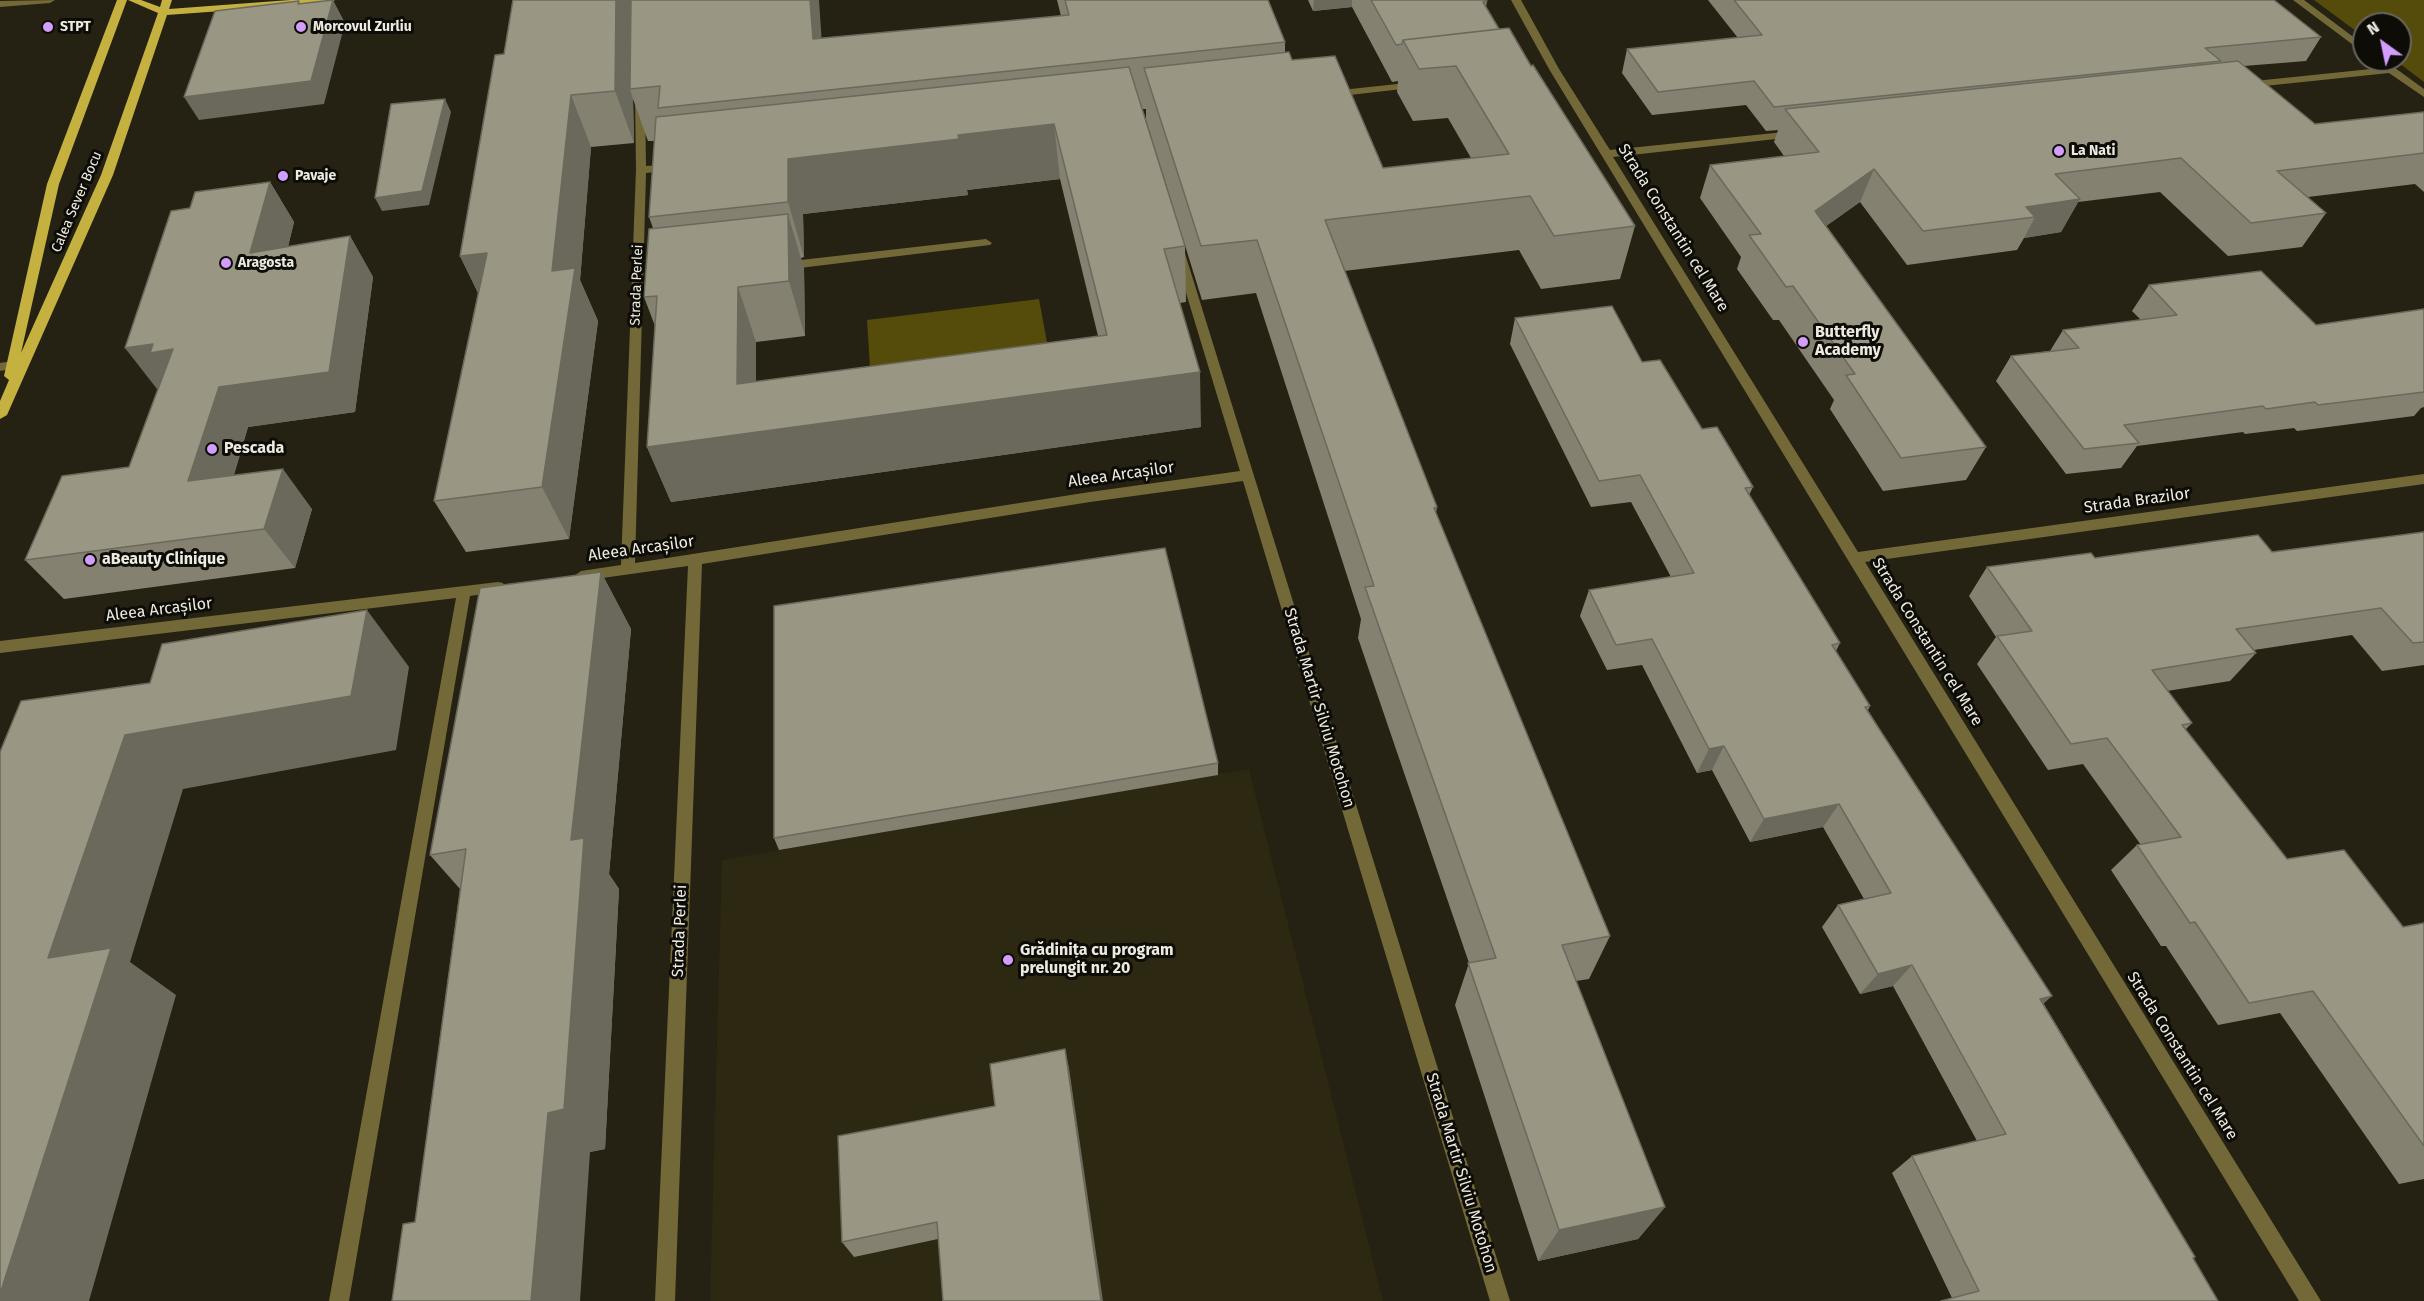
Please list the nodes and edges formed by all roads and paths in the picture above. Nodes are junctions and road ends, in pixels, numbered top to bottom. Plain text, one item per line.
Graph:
1 (50, 0) edge
2 (122, 0) edge
3 (133, 0) edge
4 (330, 0) edge
5 (1516, 0) edge
6 (2298, 0) edge
7 (0, 4) edge
8 (165, 6) edge
9 (2352, 41) edge
10 (2371, 72) edge
11 (2393, 72) edge
12 (1423, 84) edge
13 (2229, 87) edge
14 (640, 91) edge
15 (2424, 94) edge
16 (1316, 96) edge
17 (1806, 133) edge
18 (1606, 154) junction
19 (688, 165) edge
20 (641, 170) junction
21 (1175, 239) edge
22 (986, 243) dead end
23 (765, 268) edge
24 (6, 366) edge
25 (1, 413) edge
26 (1248, 475) junction
27 (2424, 479) edge
28 (1854, 558) junction
29 (695, 560) junction
30 (628, 569) junction
31 (570, 577) edge
32 (511, 585) edge
33 (464, 591) junction
34 (0, 647) edge
35 (339, 1301) edge
36 (665, 1301) edge
37 (1500, 1301) edge
38 (2311, 1301) edge

1 - 7 street
2 - 24 main road, Calea Sever Bocu
3 - 8 main road
4 - 8 main road
5 - 18 street, Strada Constantin cel Mare
6 - 9 street
8 - 25 main road, Calea Sever Bocu
10 - 13 street
11 - 15 street
12 - 16 street
14 - 20 street, Strada Perlei
17 - 18 street
18 - 28 street, Strada Constantin cel Mare
19 - 20 street
20 - 30 street, Strada Perlei
21 - 26 street, Strada Martir Silviu Motohon
22 - 23 street
24 - 25 main road, Calea Sever Bocu
26 - 29 street, Aleea Arcașilor
26 - 37 street, Strada Martir Silviu Motohon
27 - 28 street, Strada Brazilor
28 - 38 street, Strada Constantin cel Mare
29 - 30 street, Aleea Arcașilor
29 - 36 street, Strada Perlei
30 - 31 street, Aleea Arcașilor
32 - 33 street, Aleea Arcașilor
33 - 34 street, Aleea Arcașilor
33 - 35 street

